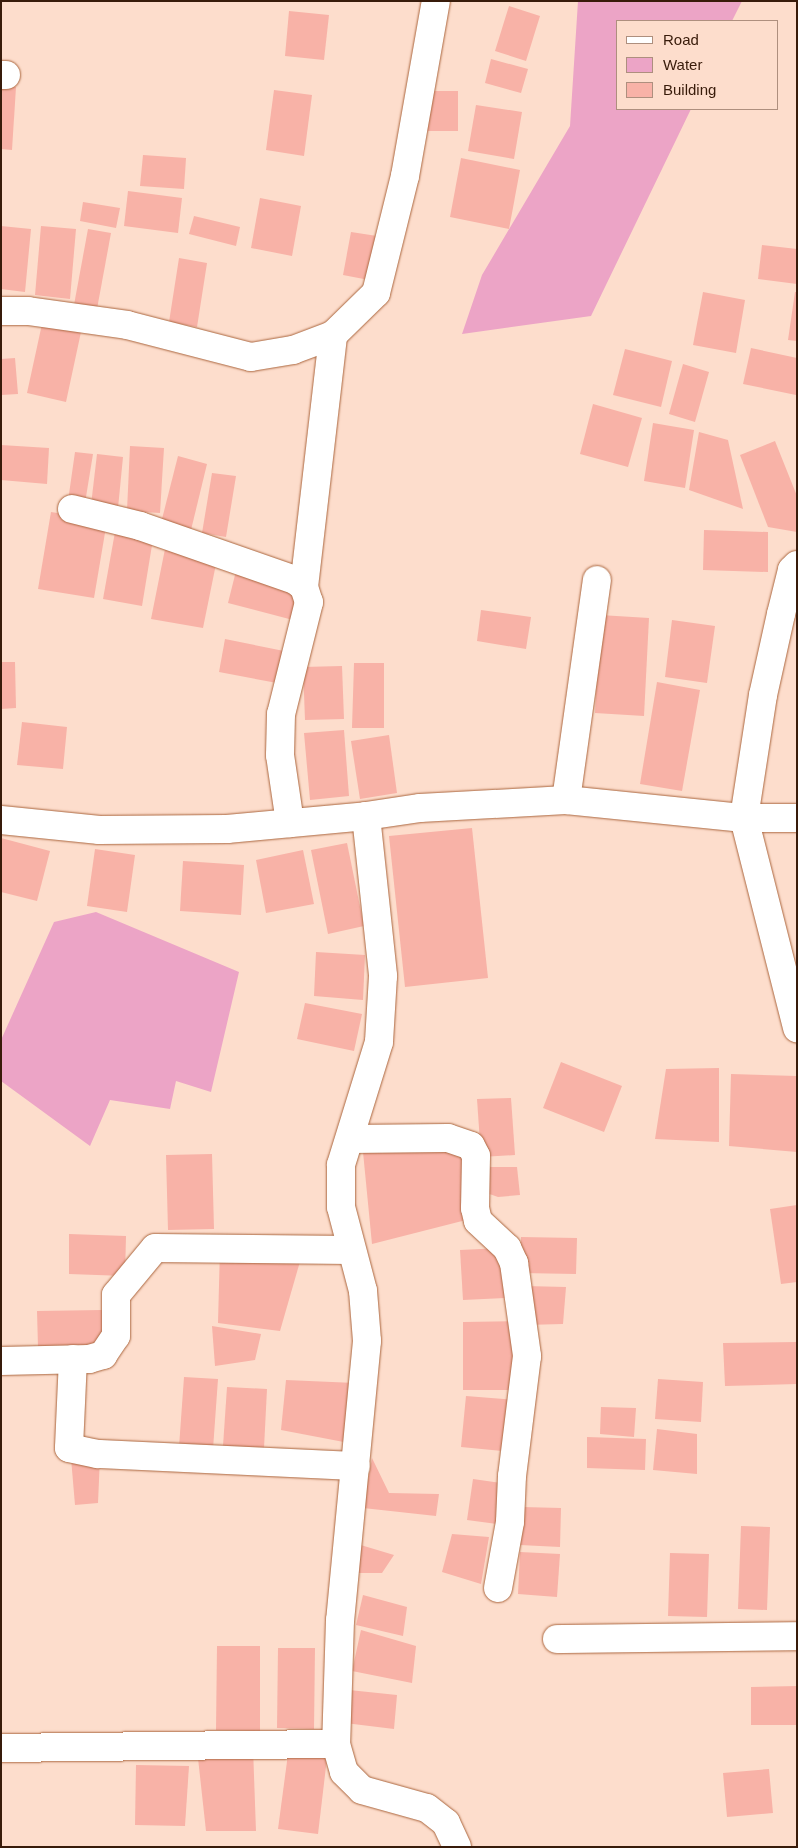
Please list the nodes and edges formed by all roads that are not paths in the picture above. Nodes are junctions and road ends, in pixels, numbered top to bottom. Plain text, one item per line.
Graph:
1 (436, 1) edge
2 (1, 311) edge
3 (333, 335) junction
4 (72, 509) dead end
5 (797, 565) edge
6 (597, 580) dead end
7 (304, 586) junction
8 (566, 800) junction
9 (366, 816) junction
10 (744, 818) junction
11 (797, 818) edge
12 (1, 820) edge
13 (290, 823) junction
14 (797, 1028) edge
15 (350, 1139) junction
16 (351, 1250) junction
17 (73, 1359) junction
18 (1, 1361) edge
19 (356, 1466) junction
20 (498, 1588) dead end
21 (797, 1636) edge
22 (557, 1639) dead end
23 (336, 1744) junction
24 (1, 1748) edge
25 (457, 1847) edge

1 - 3 street
2 - 3 street
3 - 7 street
4 - 7 street
5 - 10 street
6 - 8 street
7 - 13 street
8 - 9 street
8 - 10 street
9 - 13 street
9 - 15 street
10 - 11 street
10 - 14 street
12 - 13 street
15 - 16 street
15 - 20 street
16 - 17 street
16 - 19 street
17 - 18 street
17 - 19 street
19 - 23 street
21 - 22 street
23 - 24 street
23 - 25 street

